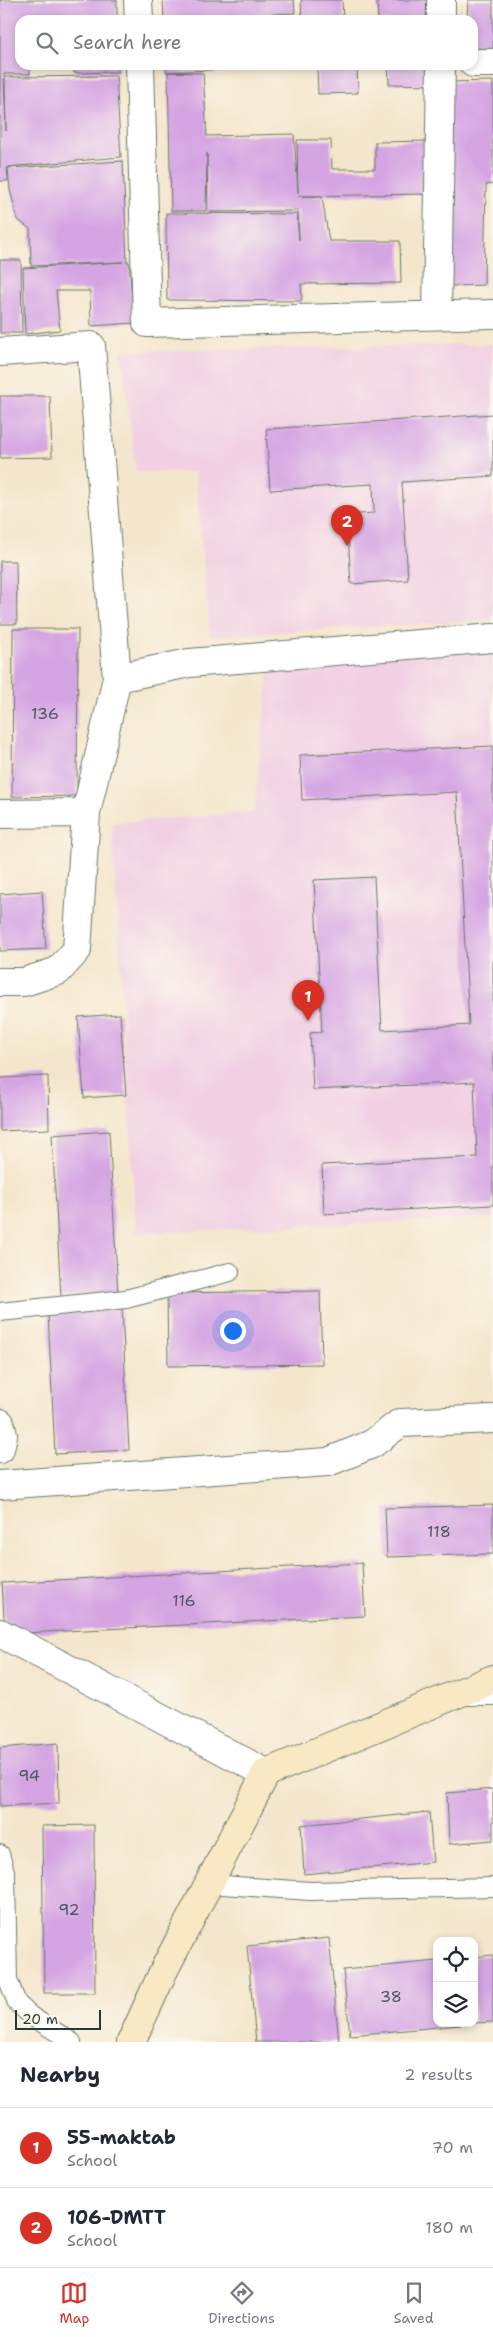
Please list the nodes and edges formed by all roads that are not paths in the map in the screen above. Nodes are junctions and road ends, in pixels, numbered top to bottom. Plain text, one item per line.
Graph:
1 (138, 0) edge
2 (441, 0) edge
3 (139, 15) edge
4 (441, 15) edge
5 (478, 63) edge
6 (493, 63) edge
7 (140, 70) edge
8 (441, 70) edge
9 (493, 314) edge
10 (437, 315) junction
11 (0, 352) edge
12 (493, 638) edge
13 (117, 678) junction
14 (86, 813) junction
15 (0, 814) edge
16 (0, 982) edge
17 (230, 1272) dead end
18 (0, 1312) edge
19 (493, 1419) edge
20 (0, 1423) edge
21 (0, 1449) edge
22 (0, 1485) edge
23 (0, 1633) edge
24 (493, 1679) edge
25 (457, 1696) junction
26 (493, 1696) edge
27 (266, 1773) junction
28 (0, 1854) edge
29 (209, 1884) junction
30 (493, 1888) edge
31 (72, 2042) edge
32 (132, 2042) edge

1 - 3 street
2 - 4 street
5 - 6 street
7 - 10 street
8 - 10 street
9 - 10 street
11 - 13 street
12 - 13 street
13 - 14 street
14 - 15 street
14 - 16 street
17 - 18 lane
19 - 22 street
20 - 21 street
23 - 27 street
24 - 25 street
25 - 26 lane
25 - 27 street
27 - 29 street
28 - 31 lane
29 - 30 lane
29 - 32 street

